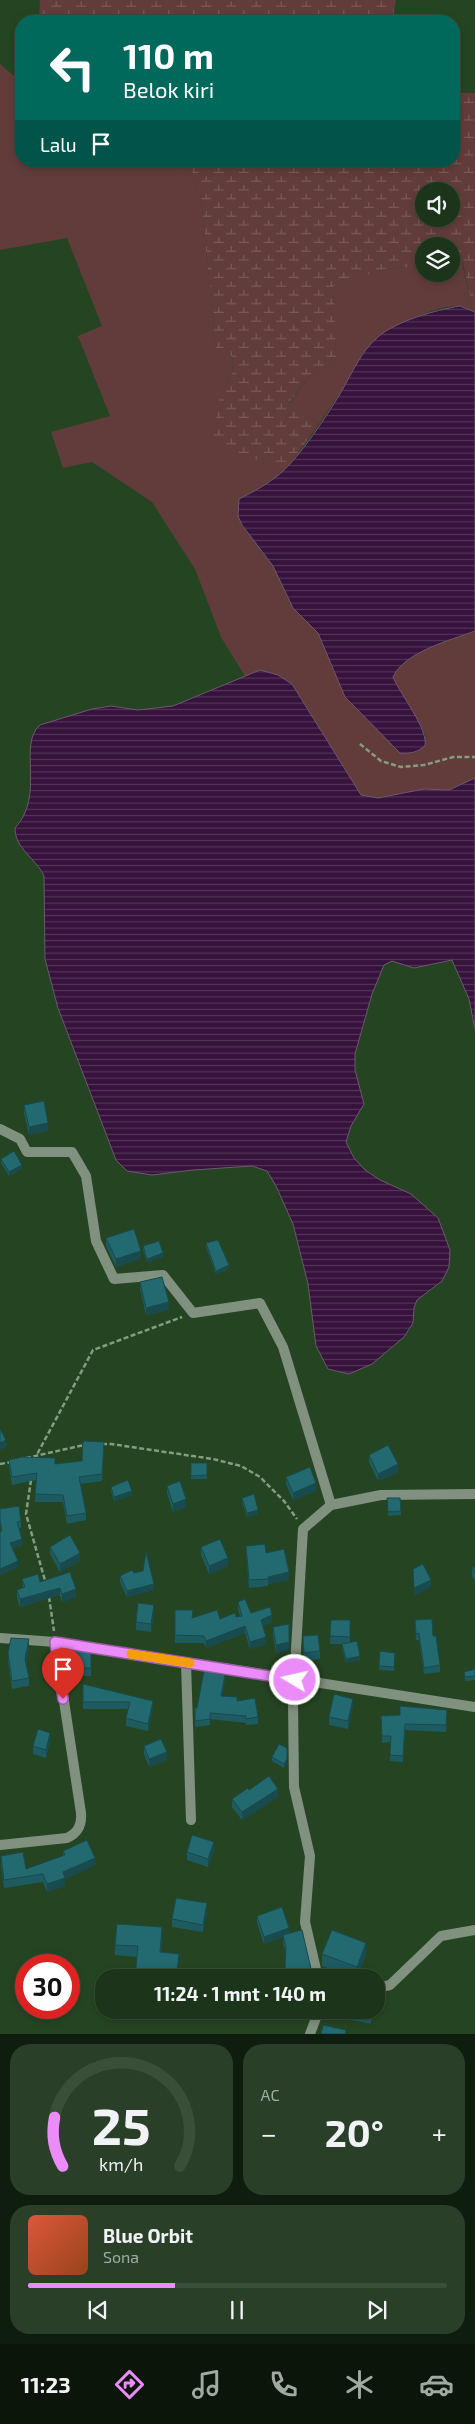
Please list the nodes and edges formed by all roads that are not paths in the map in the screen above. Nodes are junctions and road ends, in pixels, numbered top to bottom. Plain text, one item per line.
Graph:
1 (0, 1129) edge
2 (475, 1494) edge
3 (331, 1505) junction
4 (0, 1638) edge
5 (55, 1642) junction
6 (186, 1663) junction
7 (295, 1680) junction
8 (475, 1707) edge
9 (191, 1820) dead end
10 (0, 1845) edge
11 (475, 1930) edge
12 (316, 1969) edge
13 (385, 1986) edge
14 (316, 2019) edge
15 (310, 2034) edge

1 - 3 street
2 - 3 street
3 - 7 street
4 - 5 street
5 - 6 street
5 - 10 street
6 - 7 street
6 - 9 street
7 - 8 street
7 - 12 street
11 - 13 street
14 - 15 street

